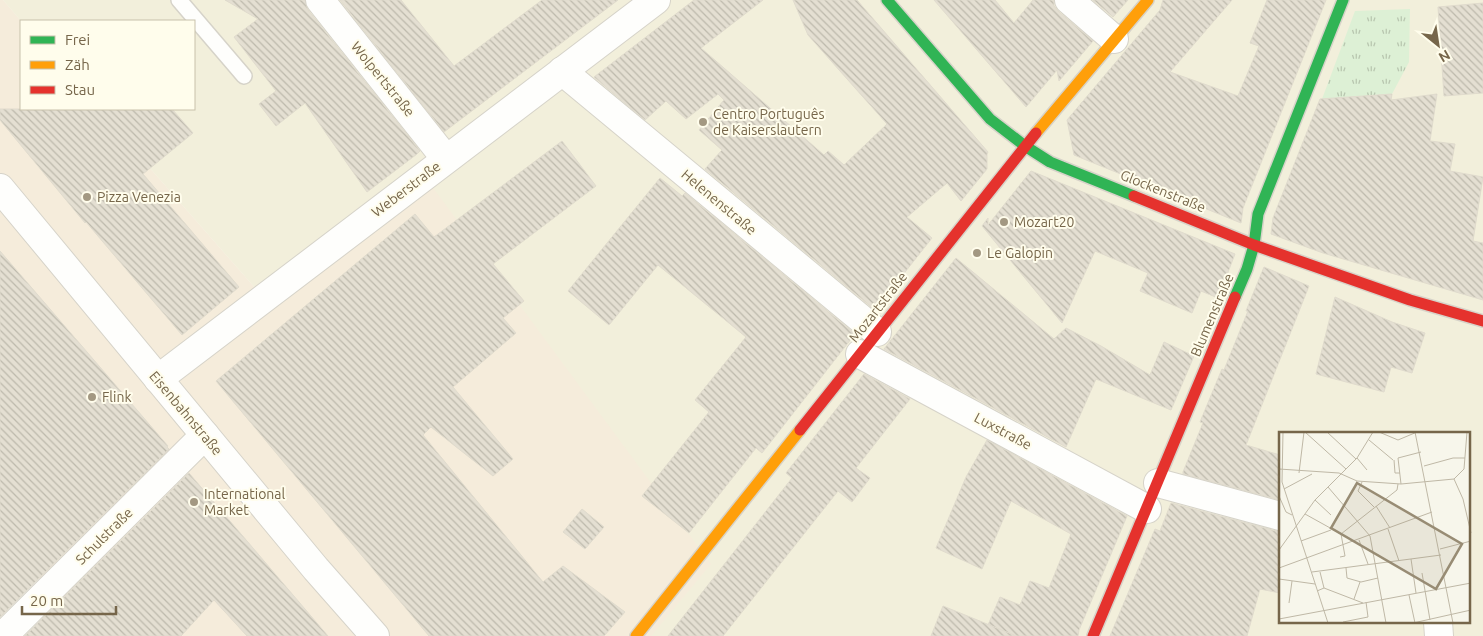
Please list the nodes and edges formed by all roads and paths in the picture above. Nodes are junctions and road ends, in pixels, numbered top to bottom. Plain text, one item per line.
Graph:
1 (179, 0) edge
2 (320, 0) edge
3 (656, 0) edge
4 (888, 0) edge
5 (1069, 0) edge
6 (1148, 0) edge
7 (1343, 0) edge
8 (1114, 39) junction
9 (562, 71) junction
10 (244, 76) dead end
11 (1025, 146) junction
12 (446, 159) junction
13 (0, 188) edge
14 (1254, 245) junction
15 (1483, 321) edge
16 (877, 332) junction
17 (860, 354) junction
18 (158, 379) junction
19 (205, 435) junction
20 (1158, 483) junction
21 (1147, 509) junction
22 (1279, 516) edge
23 (3, 636) edge
24 (375, 636) edge
25 (636, 636) edge
26 (1093, 636) edge

1 - 10 lane
2 - 12 street, Wolpertstraße
3 - 9 street, Weberstraße
4 - 11 street, Glockenstraße
5 - 8 street
6 - 8 street, Mozartstraße
7 - 14 street, Blumenstraße
8 - 11 street, Mozartstraße
9 - 12 street, Weberstraße
9 - 16 street, Helenenstraße
11 - 14 street, Glockenstraße
11 - 16 street, Mozartstraße
12 - 18 street, Weberstraße
13 - 18 street, Eisenbahnstraße
14 - 15 street, Glockenstraße
14 - 20 street, Blumenstraße
16 - 17 street, Mozartstraße
17 - 21 street, Luxstraße
17 - 25 street, Mozartstraße
18 - 19 street, Eisenbahnstraße
19 - 23 street, Schulstraße
19 - 24 street, Eisenbahnstraße
20 - 21 street, Blumenstraße
20 - 22 street
21 - 26 street, Blumenstraße

